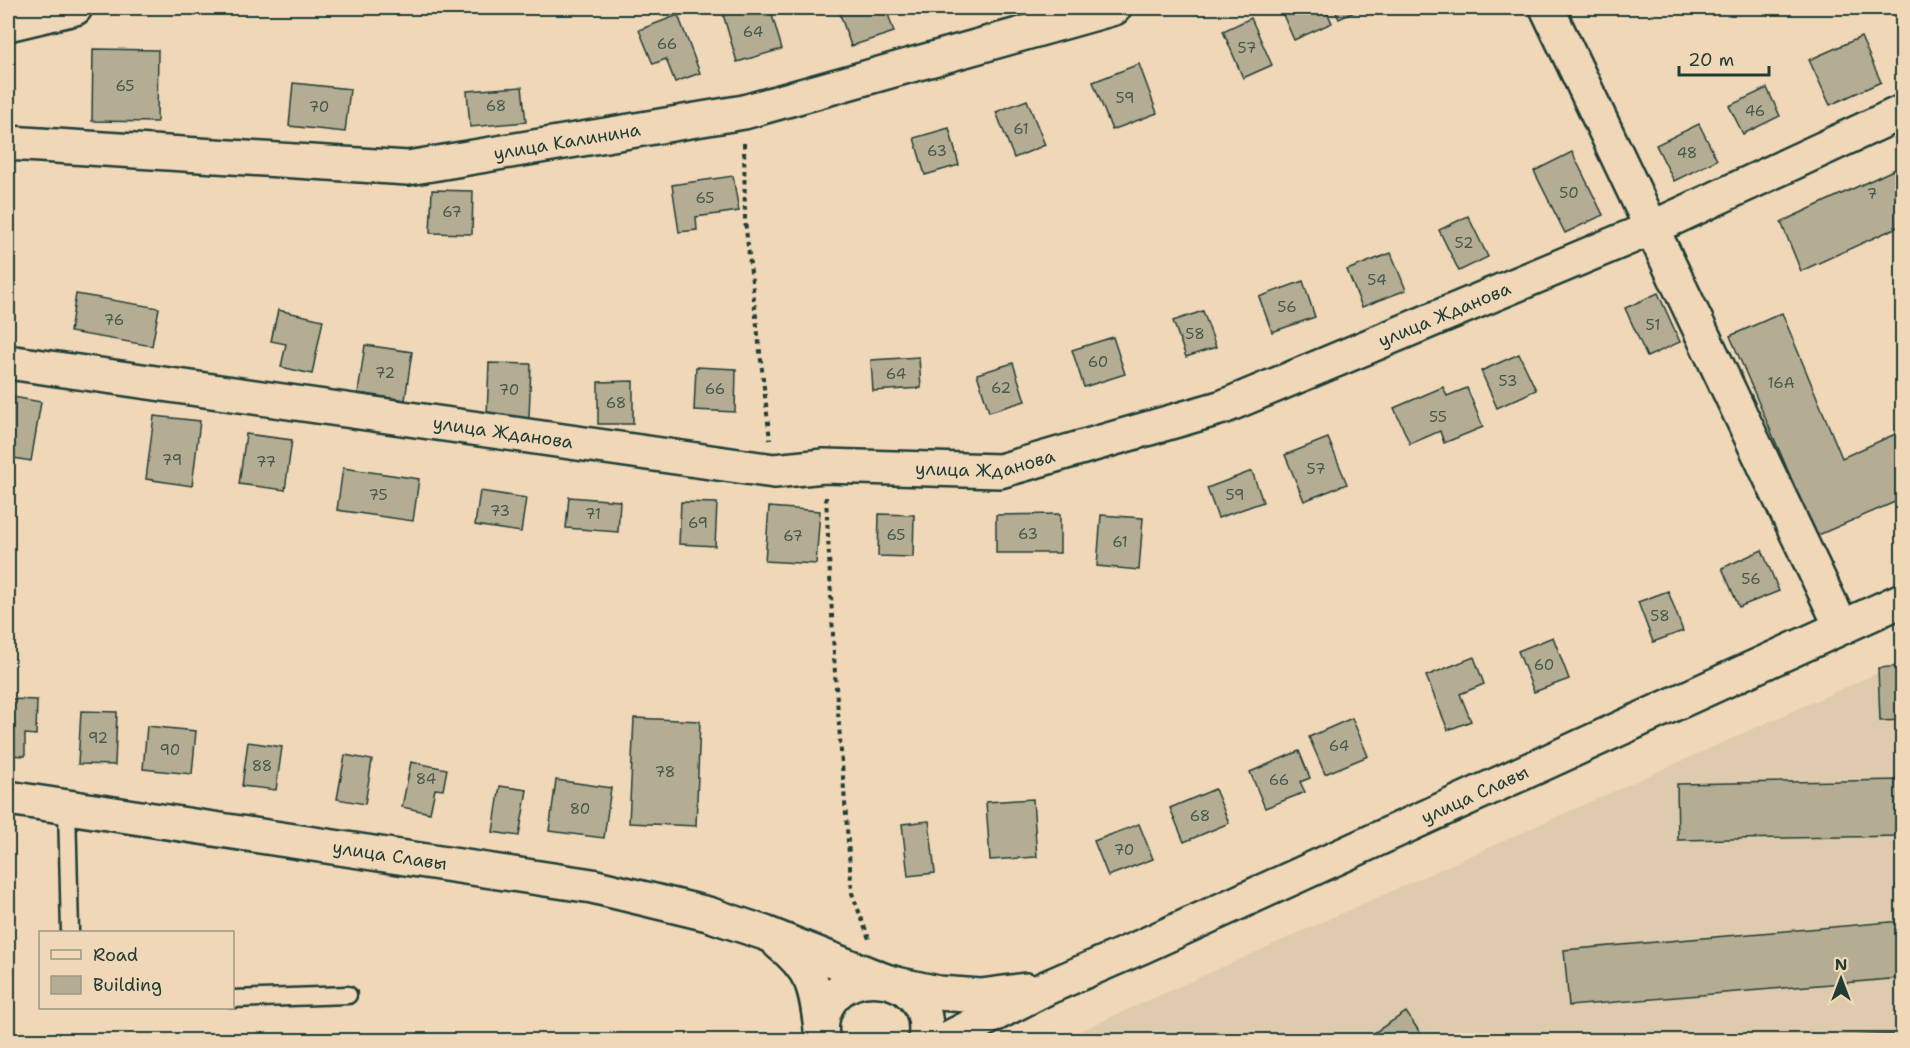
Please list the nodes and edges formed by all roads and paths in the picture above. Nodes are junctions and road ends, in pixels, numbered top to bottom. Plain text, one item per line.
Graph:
1 (75, 8) edge
2 (1114, 8) edge
3 (1547, 8) edge
4 (8, 24) edge
5 (744, 112) junction
6 (1902, 112) edge
7 (8, 143) edge
8 (1652, 228) junction
9 (8, 362) edge
10 (824, 466) junction
11 (774, 471) junction
12 (1902, 600) edge
13 (1841, 626) junction
14 (8, 798) edge
15 (67, 807) junction
16 (70, 931) edge
17 (765, 933) junction
18 (889, 982) junction
19 (1046, 988) junction
20 (348, 995) dead end
21 (234, 999) edge
22 (822, 1038) edge
23 (925, 1041) edge
24 (945, 1041) edge

1 - 4 street
2 - 5 street, улица Калинина
3 - 8 street
5 - 7 street, улица Калинина
5 - 11 path
6 - 8 street, улица Жданова
8 - 10 street, улица Жданова
8 - 13 street
9 - 11 street, улица Жданова
10 - 11 street, улица Жданова
10 - 18 path
12 - 13 street, улица Славы
13 - 19 street, улица Славы
14 - 15 street, улица Славы
15 - 16 lane
15 - 17 street, улица Славы
17 - 18 street, улица Славы
17 - 22 street
18 - 19 street
18 - 22 street
18 - 23 street
19 - 24 street
20 - 21 lane

